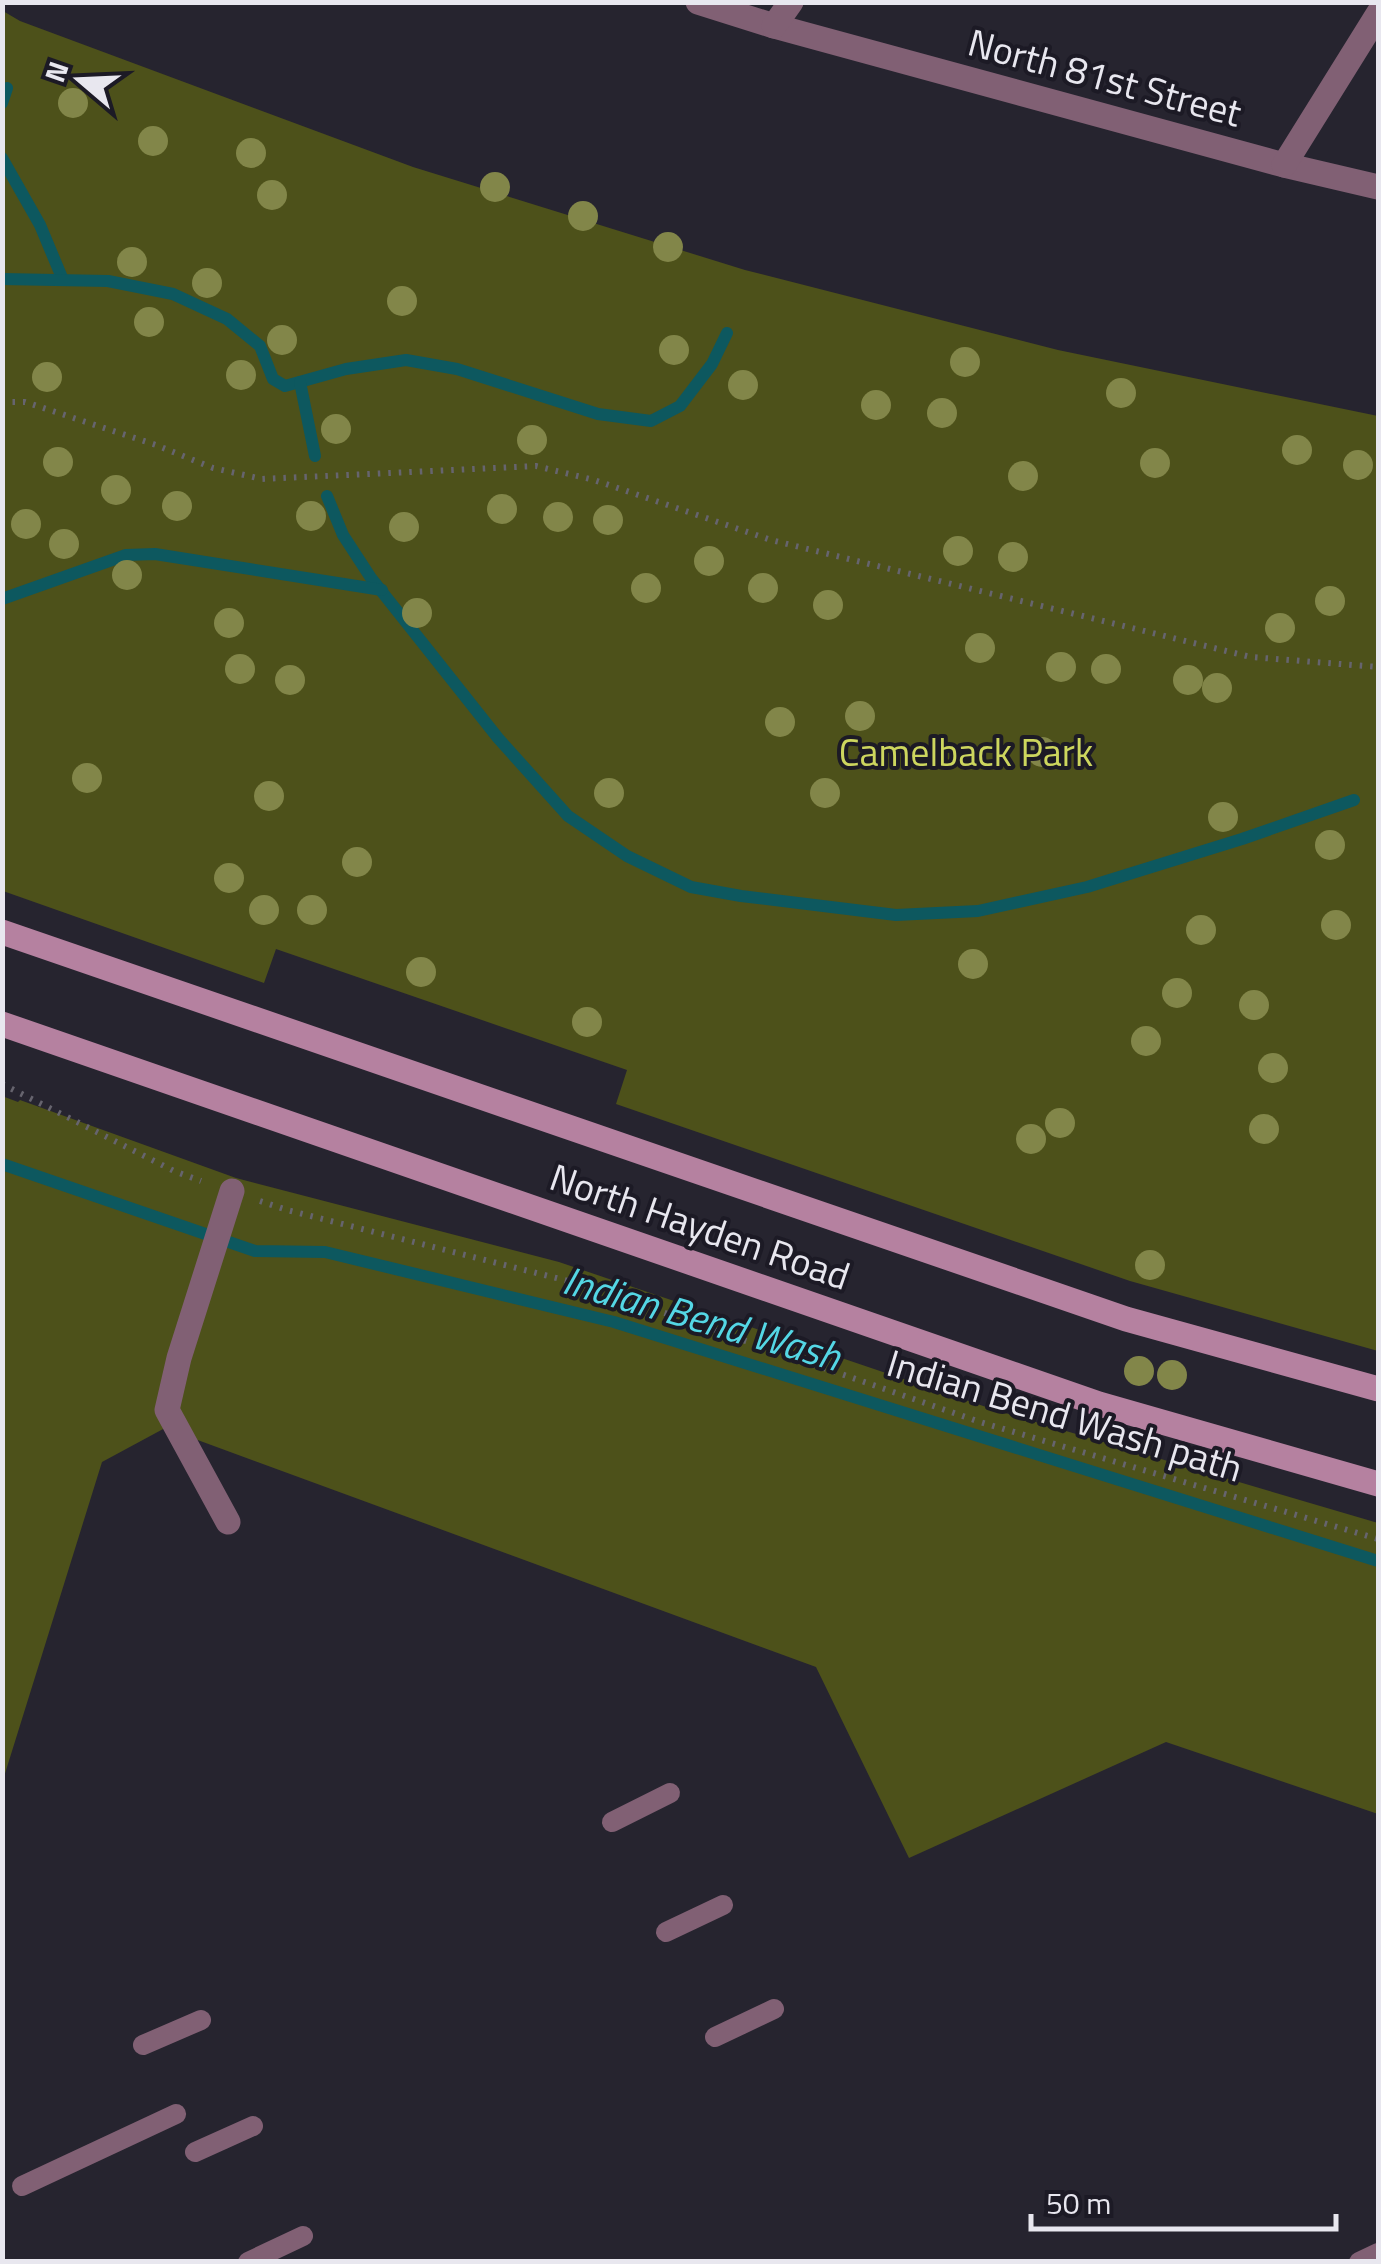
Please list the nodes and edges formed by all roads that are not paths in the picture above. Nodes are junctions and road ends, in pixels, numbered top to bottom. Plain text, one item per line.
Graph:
1 (698, 2) edge
2 (792, 2) edge
3 (1378, 14) edge
4 (774, 26) junction
5 (1284, 166) junction
6 (1378, 186) edge
7 (2, 932) edge
8 (2, 1024) edge
9 (232, 1191) road end
10 (1378, 1388) edge
11 (1378, 1484) edge
12 (228, 1522) dead end
13 (670, 1793) dead end
14 (612, 1822) dead end
15 (723, 1904) dead end
16 (666, 1932) dead end
17 (774, 2009) dead end
18 (201, 2020) dead end
19 (715, 2038) dead end
20 (143, 2046) dead end
21 (176, 2114) dead end
22 (253, 2126) dead end
23 (194, 2152) dead end
24 (22, 2186) dead end
25 (304, 2236) dead end
26 (1378, 2252) edge
27 (248, 2262) edge
28 (1359, 2262) edge

1 - 4 street, North 81st Street
2 - 4 street
3 - 5 street
4 - 5 street, North 81st Street
5 - 6 street, North 81st Street
7 - 10 main road, North Hayden Road
8 - 11 main road, North Hayden Road
9 - 12 street
13 - 14 lane
15 - 16 lane
17 - 19 lane
18 - 20 lane
21 - 24 lane
22 - 23 lane
25 - 27 lane
26 - 28 lane

